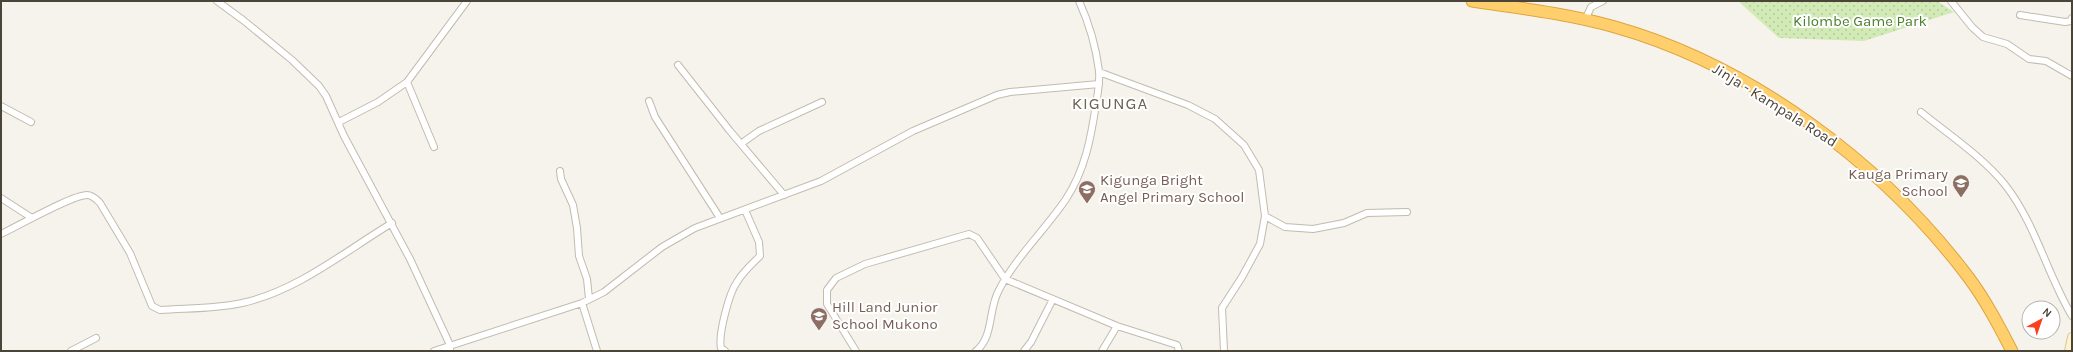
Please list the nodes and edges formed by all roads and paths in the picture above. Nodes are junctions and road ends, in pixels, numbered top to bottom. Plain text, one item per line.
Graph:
1 (217, 1) edge
2 (467, 1) edge
3 (1079, 1) edge
4 (1475, 1) edge
5 (1602, 1) edge
6 (1951, 1) edge
7 (2020, 15) dead end
8 (2072, 18) edge
9 (1585, 20) junction
10 (678, 65) dead end
11 (1099, 72) junction
12 (2072, 76) edge
13 (407, 82) junction
14 (1099, 84) junction
15 (649, 102) dead end
16 (822, 102) dead end
17 (1, 106) edge
18 (1921, 112) dead end
19 (31, 122) dead end
20 (339, 122) junction
21 (742, 143) junction
22 (434, 147) dead end
23 (560, 171) dead end
24 (784, 195) junction
25 (1, 198) edge
26 (745, 210) junction
27 (1407, 212) dead end
28 (1265, 216) junction
29 (32, 218) junction
30 (720, 218) junction
31 (392, 222) junction
32 (1, 234) edge
33 (1005, 279) junction
34 (589, 299) junction
35 (1053, 300) junction
36 (582, 303) junction
37 (2072, 316) edge
38 (1116, 326) junction
39 (2072, 337) edge
40 (96, 338) dead end
41 (450, 348) edge
42 (70, 351) edge
43 (434, 351) edge
44 (597, 351) edge
45 (725, 351) edge
46 (856, 351) edge
47 (976, 351) edge
48 (1024, 351) edge
49 (1102, 351) edge
50 (1179, 351) edge
51 (1224, 351) edge
52 (2012, 351) edge
53 (2069, 351) edge

1 - 20 street
2 - 13 street
3 - 11 street
4 - 9 highway, Jinja - Kampala Road
5 - 9 street
6 - 12 street
7 - 8 street
9 - 52 highway, Jinja - Kampala Road
10 - 21 street
11 - 14 street
11 - 28 street
13 - 20 street
13 - 22 street
14 - 24 street
14 - 33 street
15 - 30 street
16 - 21 street
17 - 19 street
18 - 37 street
20 - 31 street
21 - 24 street
23 - 34 street
24 - 26 street
25 - 29 street
26 - 30 street
26 - 45 street
27 - 28 street
28 - 51 street
29 - 31 street
29 - 32 street
30 - 34 street
31 - 41 street
33 - 35 street
33 - 46 street
33 - 47 street
34 - 36 street
35 - 38 street
35 - 48 street
36 - 41 street
36 - 44 street
38 - 49 street
38 - 50 street
39 - 53 street
40 - 42 street
41 - 43 street

